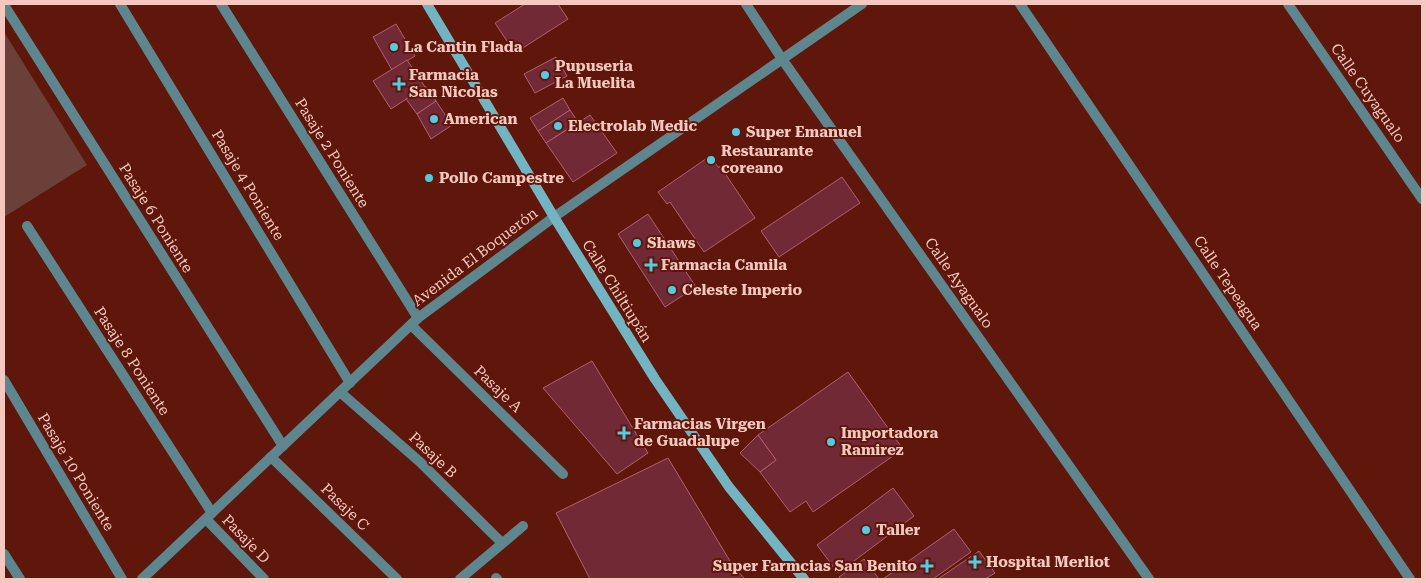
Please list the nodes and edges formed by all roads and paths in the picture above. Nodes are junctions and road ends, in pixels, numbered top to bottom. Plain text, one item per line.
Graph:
1 (120, 4) edge
2 (221, 4) edge
3 (428, 4) edge
4 (746, 4) edge
5 (862, 4) edge
6 (1020, 4) edge
7 (1288, 4) edge
8 (7, 8) edge
9 (782, 59) junction
10 (1422, 199) edge
11 (554, 217) junction
12 (27, 226) dead end
13 (415, 322) junction
14 (4, 380) edge
15 (350, 383) junction
16 (340, 392) junction
17 (282, 446) junction
18 (271, 457) junction
19 (563, 474) dead end
20 (209, 516) junction
21 (523, 526) dead end
22 (502, 543) junction
23 (4, 554) edge
24 (20, 579) edge
25 (122, 579) edge
26 (142, 579) edge
27 (264, 579) edge
28 (397, 579) edge
29 (460, 579) edge
30 (804, 579) edge
31 (1150, 579) edge
32 (1410, 579) edge

1 - 15 street, Pasaje 4 Poniente
2 - 13 street, Pasaje 2 Poniente
3 - 11 main road, Calle Chiltiupán
4 - 9 street, Calle Ayagualo
5 - 9 street, Avenida El Boquerón
6 - 32 street, Calle Tepeagua
7 - 10 street, Calle Cuyagualo
8 - 17 street, Pasaje 6 Poniente
9 - 11 street, Avenida El Boquerón
9 - 31 street, Calle Ayagualo
11 - 13 street, Avenida El Boquerón
11 - 30 main road, Calle Chiltiupán
12 - 20 street, Pasaje 8 Poniente
13 - 15 street, Avenida El Boquerón
13 - 19 street, Pasaje A
14 - 25 street, Pasaje 10 Poniente
15 - 16 street, Avenida El Boquerón
16 - 17 street, Avenida El Boquerón
16 - 22 street, Pasaje B
17 - 18 street, Avenida El Boquerón
18 - 20 street, Avenida El Boquerón
18 - 28 street, Pasaje C
20 - 26 street, Avenida El Boquerón
20 - 27 street, Pasaje D
21 - 22 street
22 - 29 street
23 - 24 street

